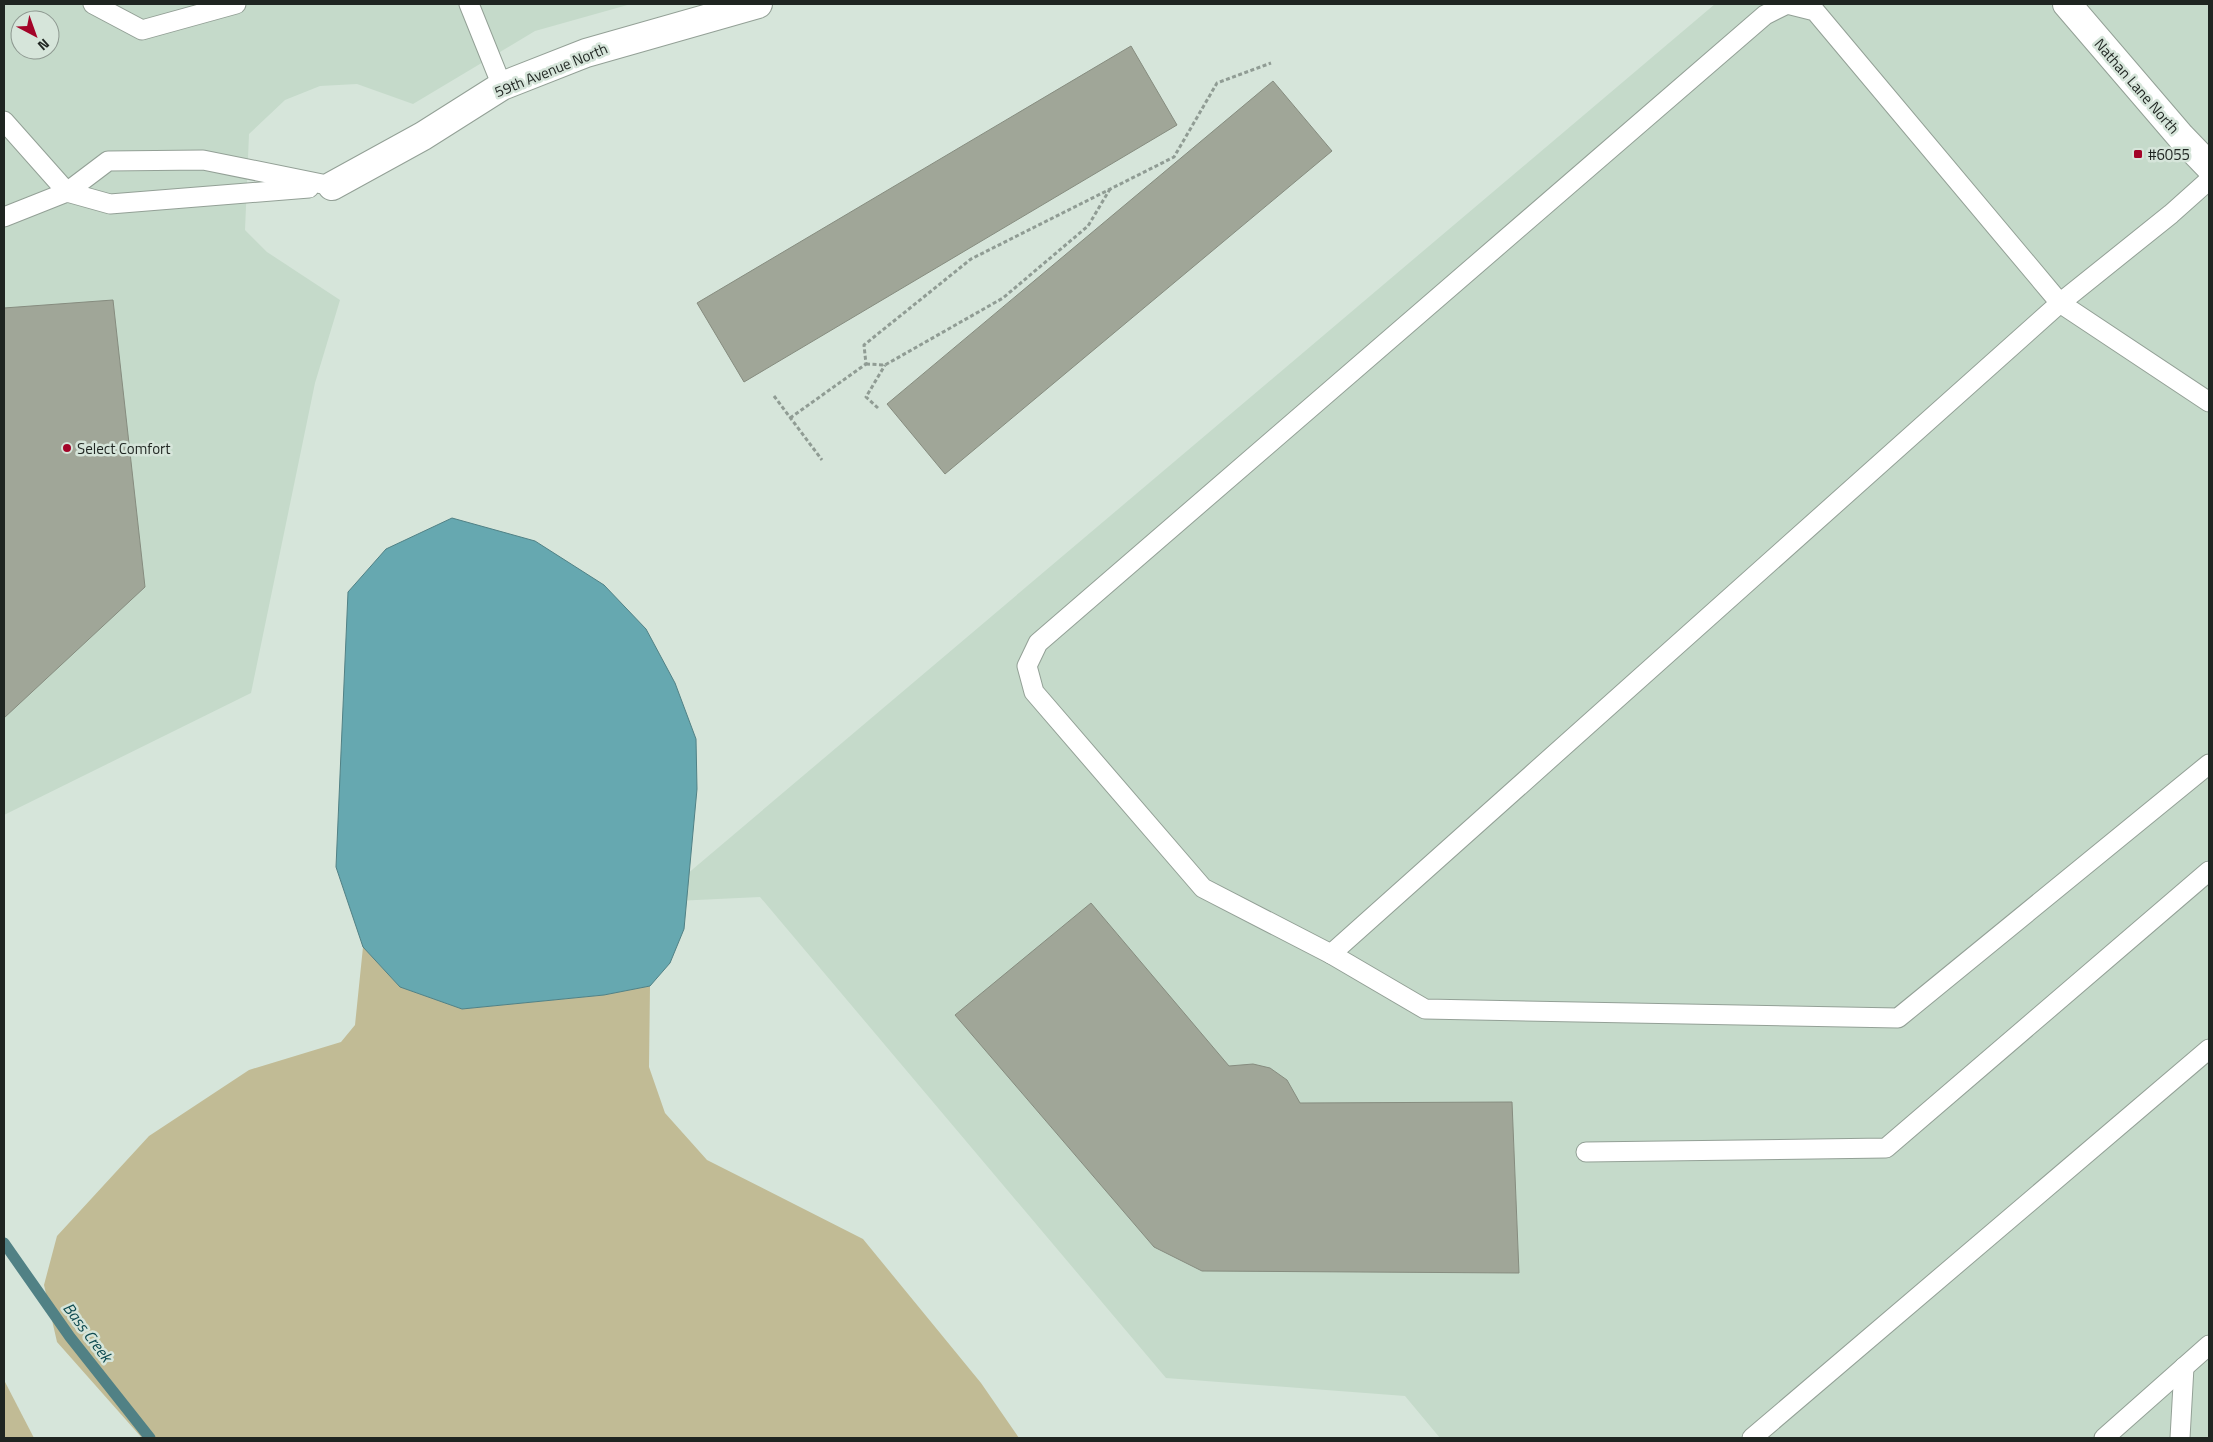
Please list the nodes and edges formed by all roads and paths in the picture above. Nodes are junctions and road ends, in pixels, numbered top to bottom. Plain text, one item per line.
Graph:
1 (94, 4) edge
2 (236, 4) edge
3 (469, 4) edge
4 (758, 4) edge
5 (2067, 4) edge
6 (1271, 63) dead end
7 (502, 86) junction
8 (4, 121) edge
9 (2209, 166) edge
10 (2209, 180) edge
11 (332, 186) junction
12 (1111, 188) junction
13 (67, 192) junction
14 (4, 217) edge
15 (2060, 303) junction
16 (866, 364) junction
17 (885, 365) junction
18 (774, 396) dead end
19 (2209, 402) edge
20 (878, 408) dead end
21 (790, 418) junction
22 (822, 460) dead end
23 (2209, 764) edge
24 (2209, 871) edge
25 (1331, 954) junction
26 (2209, 1049) edge
27 (1586, 1152) dead end
28 (2209, 1345) edge
29 (2184, 1367) junction
30 (1752, 1438) edge
31 (2104, 1438) edge
32 (2180, 1438) edge

1 - 2 lane
3 - 7 lane
4 - 7 street, 59th Avenue North
5 - 9 street, Nathan Lane North
6 - 12 path
7 - 11 street, 59th Avenue North
8 - 13 lane
10 - 15 lane
11 - 13 lane
11 - 13 lane
12 - 16 path
12 - 17 path
13 - 14 lane
15 - 19 lane
15 - 25 lane
15 - 25 lane
16 - 17 path
16 - 21 path
17 - 20 path
18 - 21 path
21 - 22 path
23 - 25 lane
24 - 27 lane
26 - 30 lane
28 - 29 lane
29 - 31 lane
29 - 32 lane

